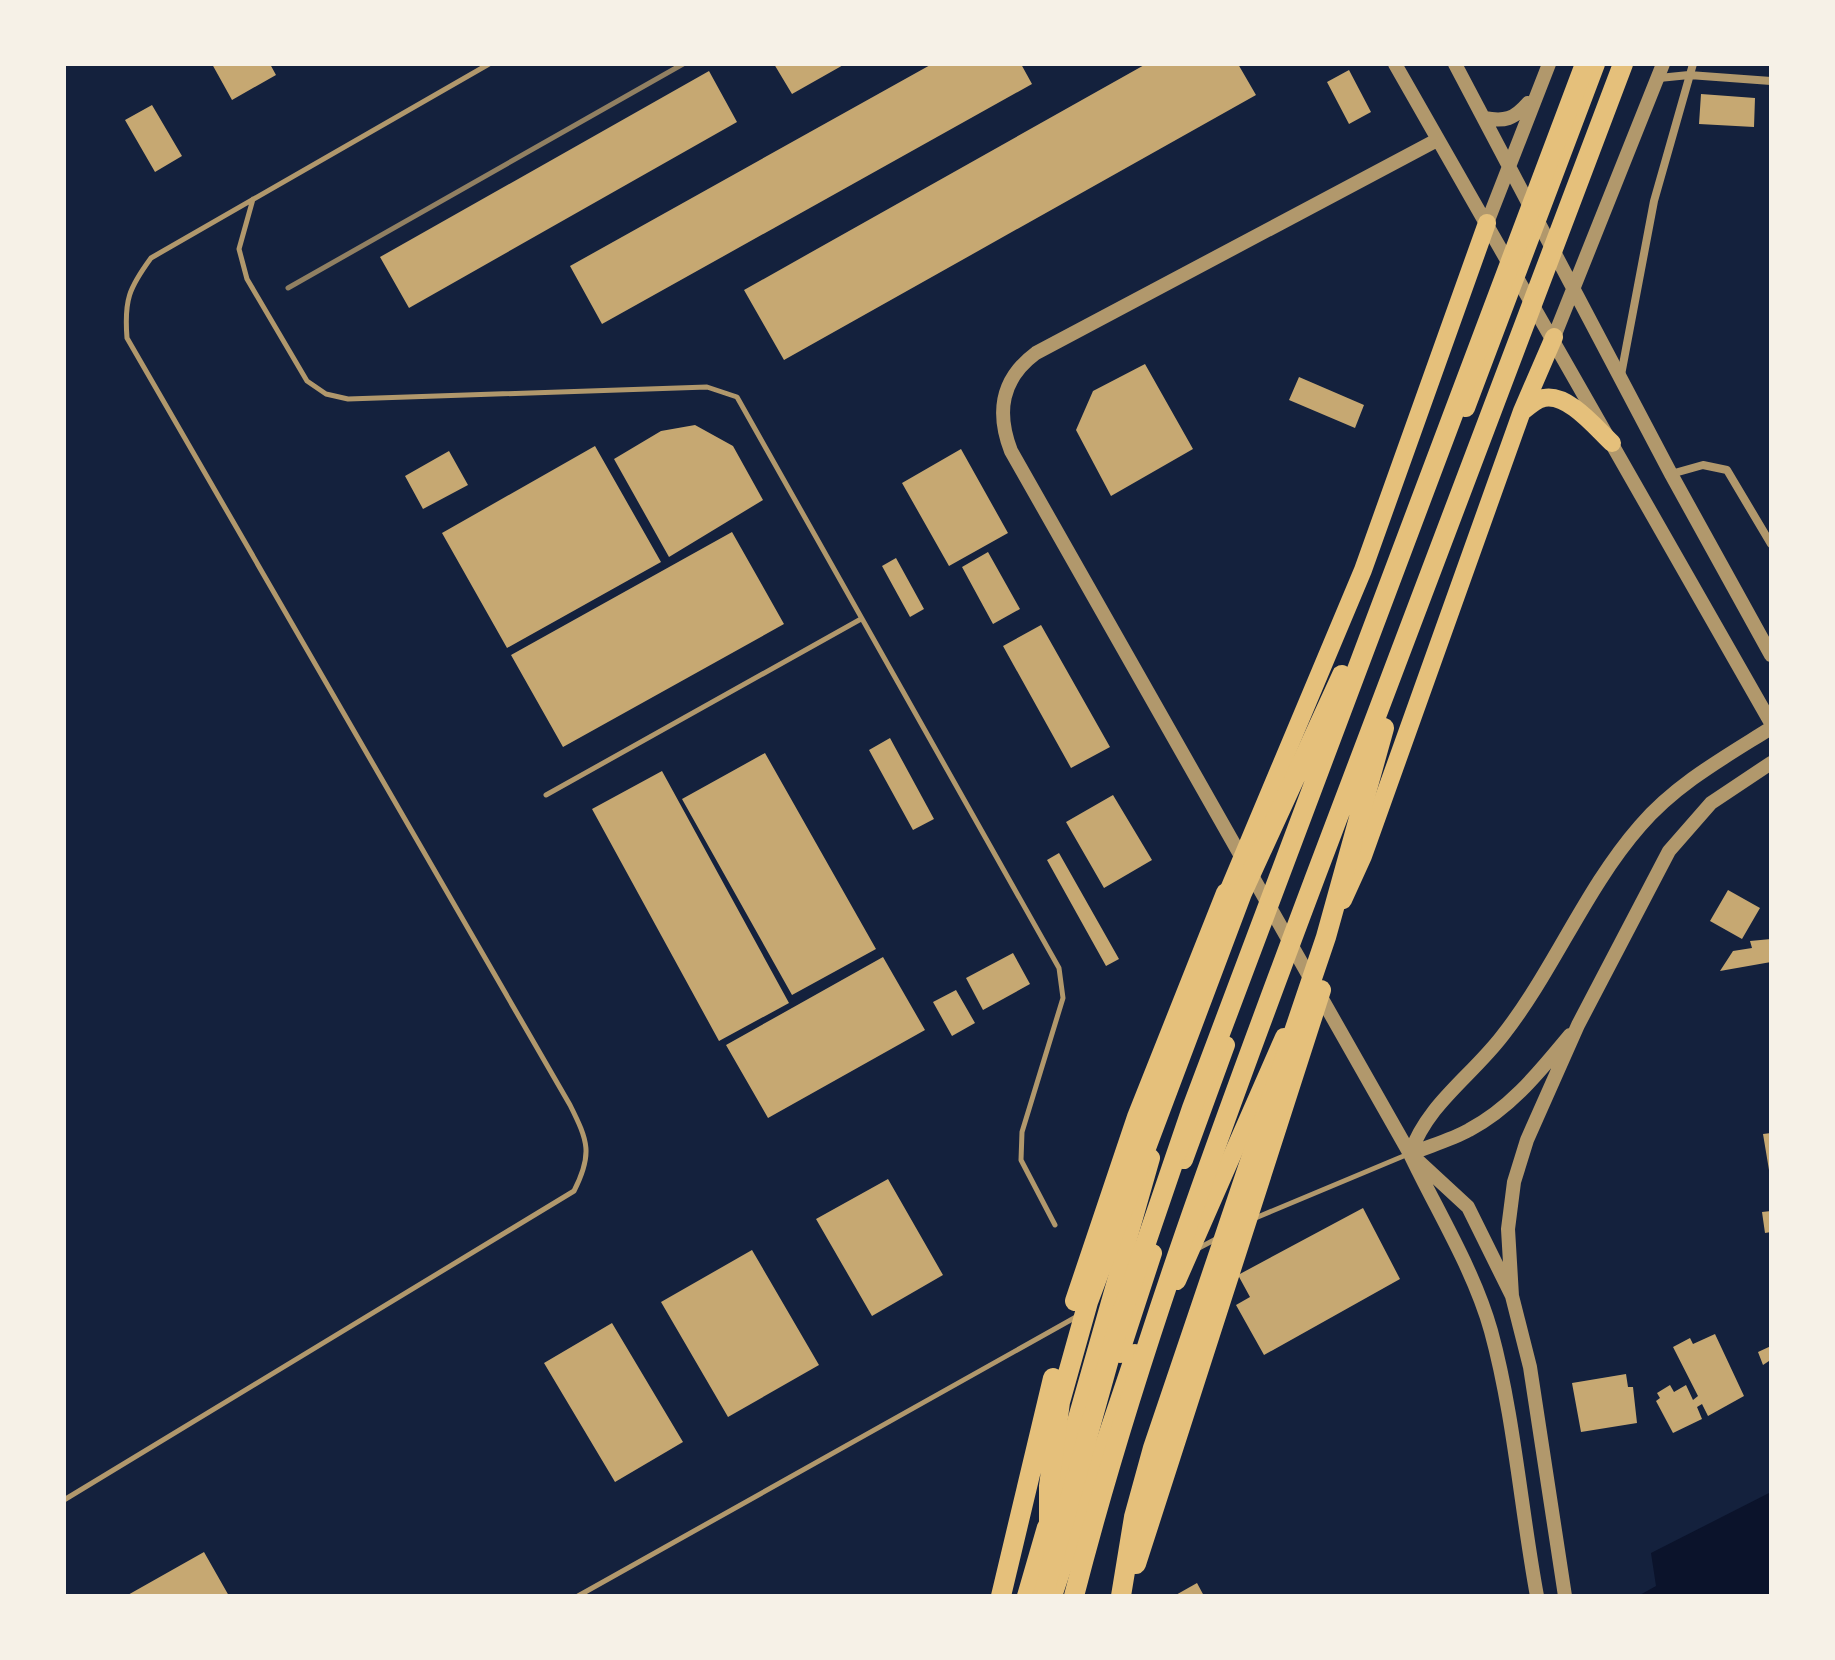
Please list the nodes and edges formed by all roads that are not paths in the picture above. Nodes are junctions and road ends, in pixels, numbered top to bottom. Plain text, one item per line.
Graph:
1 (489, 64) edge
2 (1395, 64) edge
3 (1455, 64) edge
4 (1549, 64) edge
5 (1585, 64) edge
6 (1596, 64) edge
7 (1613, 64) edge
8 (1623, 64) edge
9 (1693, 64) edge
10 (1661, 71) edge
11 (1689, 75) junction
12 (1771, 81) edge
13 (1536, 95) junction
14 (1484, 118) junction
15 (1437, 140) junction
16 (1509, 166) junction
17 (253, 199) junction
18 (1487, 223) junction
19 (1574, 287) junction
20 (1554, 337) junction
21 (1621, 375) junction
22 (1522, 411) junction
23 (1612, 443) junction
24 (1671, 474) junction
25 (1407, 536) junction
26 (1771, 544) edge
27 (1422, 593) junction
28 (861, 619) junction
29 (1771, 655) edge
30 (1771, 725) edge
31 (1771, 763) edge
32 (546, 795) dead end
33 (1363, 856) junction
34 (1226, 893) junction
35 (1578, 1025) junction
36 (1410, 1154) junction
37 (1055, 1225) dead end
38 (1168, 1265) dead end
39 (1154, 1273) dead end
40 (1512, 1296) junction
41 (1092, 1478) junction
42 (64, 1500) edge
43 (1127, 1590) edge
44 (578, 1596) edge
45 (1001, 1596) edge
46 (1026, 1596) edge
47 (1041, 1596) edge
48 (1053, 1596) edge
49 (1074, 1596) edge
50 (1537, 1596) edge
51 (1565, 1596) edge

1 - 17 lane
2 - 15 street
3 - 14 street
4 - 13 street
5 - 25 highway
6 - 47 highway
7 - 41 highway
8 - 27 highway
9 - 11 street
10 - 11 street
10 - 19 street
11 - 12 street
11 - 21 street
13 - 14 street
13 - 16 street
14 - 16 street
15 - 18 street
15 - 36 street
16 - 18 street
16 - 19 street
17 - 28 lane
17 - 42 lane
18 - 20 street
18 - 34 highway
19 - 20 street
19 - 21 street
20 - 22 highway
20 - 23 street
21 - 24 street
22 - 23 highway
22 - 33 highway
23 - 30 street
24 - 26 street
24 - 29 street
25 - 47 highway
25 - 48 highway
27 - 43 highway
27 - 49 highway
28 - 32 lane
28 - 37 lane
30 - 36 street
31 - 35 street
33 - 41 highway
33 - 43 highway
34 - 45 highway
34 - 46 highway
35 - 36 street
35 - 40 street
36 - 38 lane
36 - 40 street
36 - 50 street
39 - 44 lane
40 - 51 street
41 - 48 highway

